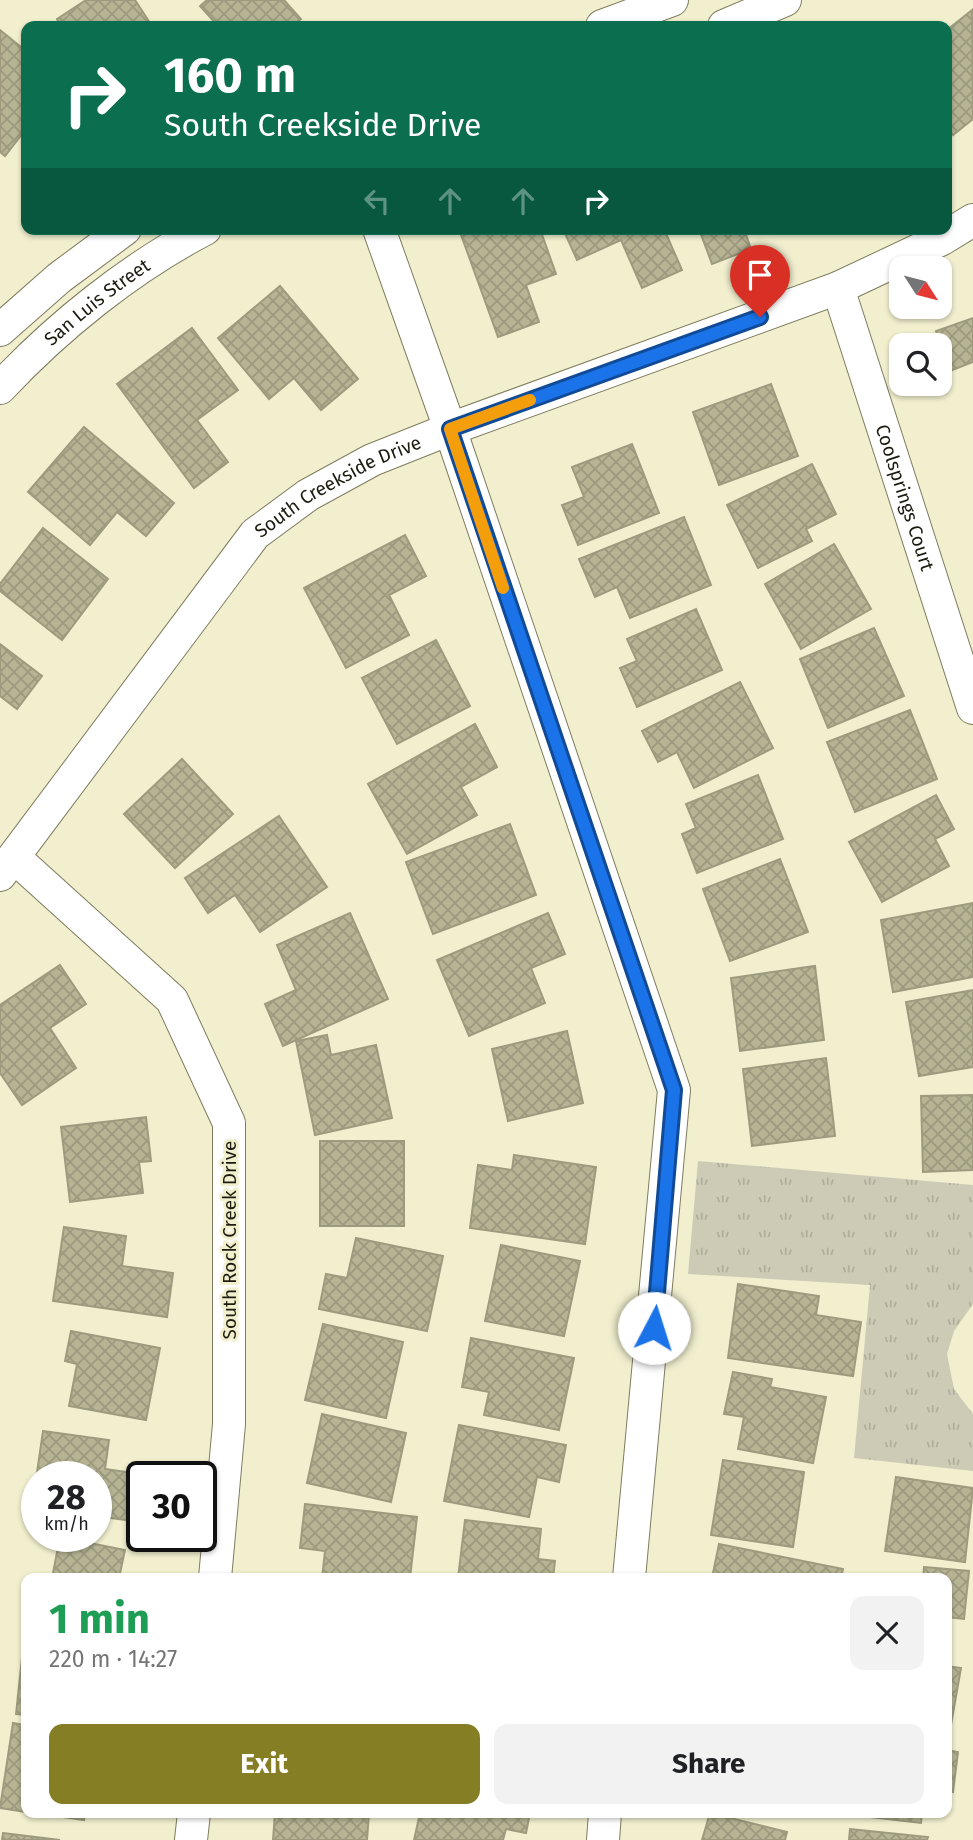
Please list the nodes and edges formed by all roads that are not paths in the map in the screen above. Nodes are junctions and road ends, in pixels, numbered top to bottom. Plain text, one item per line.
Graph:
1 (672, 0) edge
2 (785, 0) edge
3 (615, 21) edge
4 (736, 21) edge
5 (973, 220) edge
6 (952, 233) edge
7 (117, 235) edge
8 (195, 235) edge
9 (381, 235) edge
10 (949, 235) edge
11 (838, 288) junction
12 (0, 330) edge
13 (0, 388) edge
14 (450, 429) junction
15 (972, 702) edge
16 (7, 866) edge
17 (215, 1573) edge
18 (629, 1573) edge
19 (193, 1818) edge
20 (605, 1818) edge
21 (191, 1840) edge
22 (603, 1840) edge

1 - 3 street
2 - 4 street
5 - 6 street, South Creekside Drive
7 - 12 street
8 - 13 street, San Luis Street
9 - 14 street
10 - 11 street, South Creekside Drive
11 - 14 street, South Creekside Drive
11 - 15 street, Coolsprings Court
14 - 16 street, South Creekside Drive
14 - 18 street
16 - 17 street, South Rock Creek Drive
19 - 21 street
20 - 22 street

